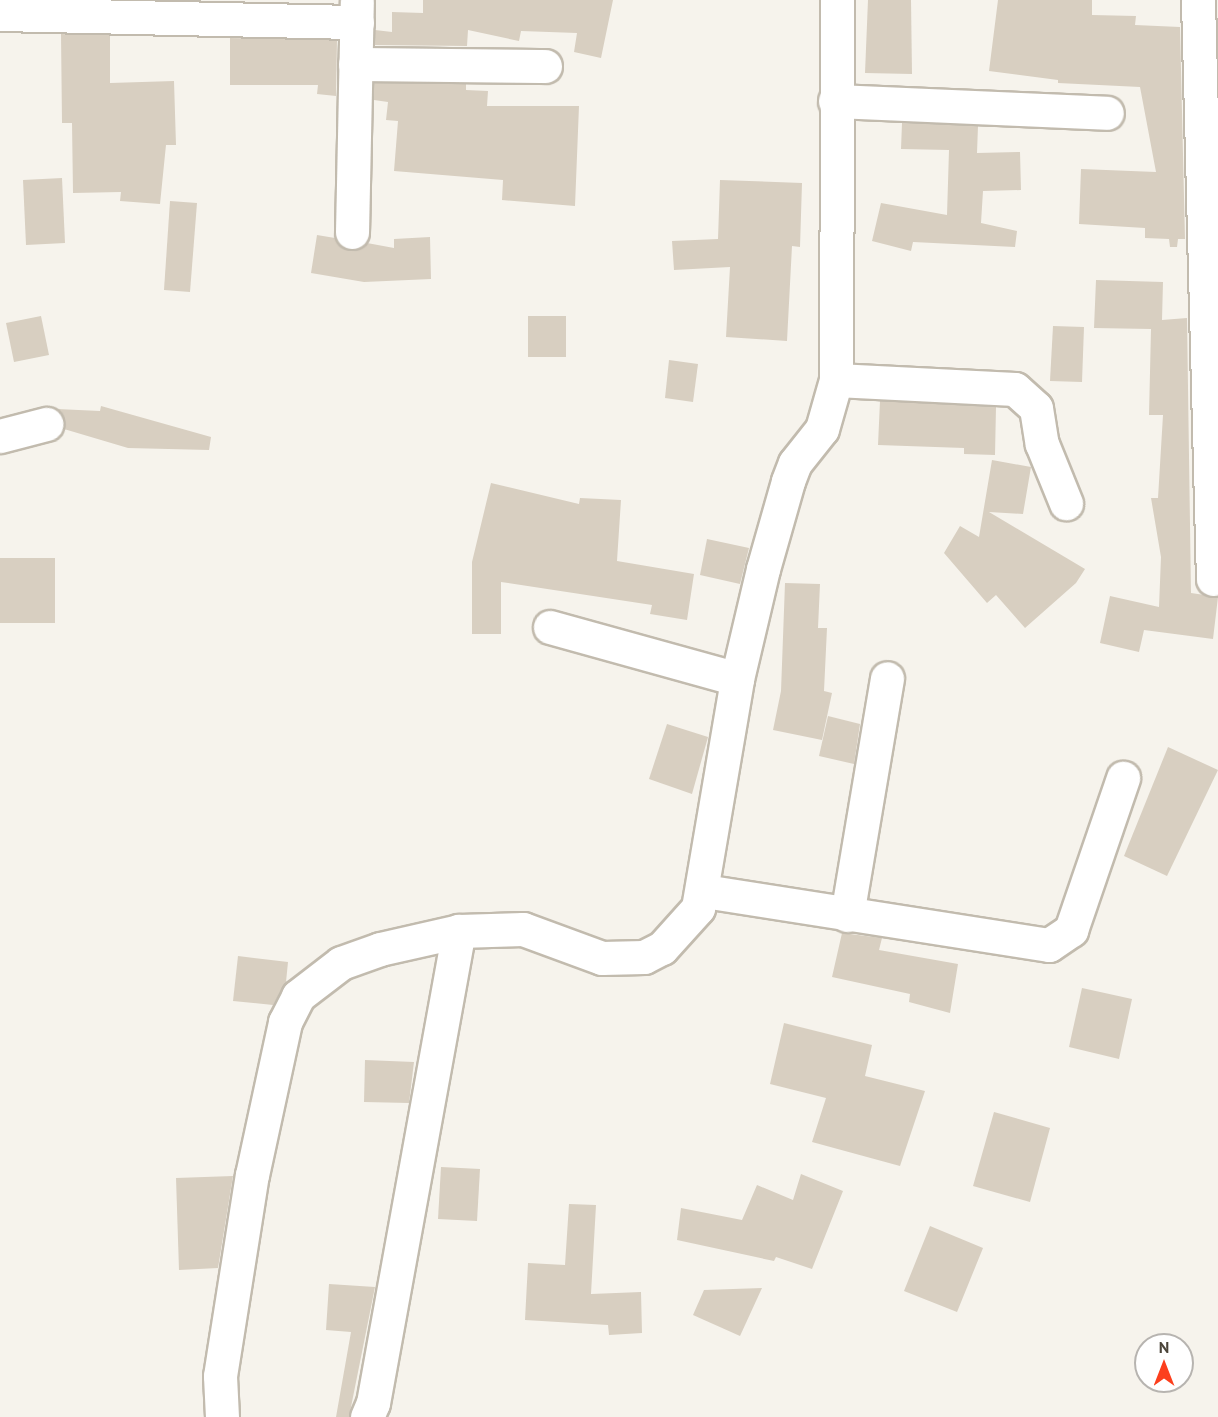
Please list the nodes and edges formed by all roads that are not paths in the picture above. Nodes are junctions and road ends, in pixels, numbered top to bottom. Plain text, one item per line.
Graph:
1 (837, 0) edge
2 (1198, 0) edge
3 (357, 11) edge
4 (0, 15) edge
5 (355, 64) junction
6 (545, 66) dead end
7 (835, 101) junction
8 (1107, 113) dead end
9 (352, 232) dead end
10 (836, 380) junction
11 (46, 424) dead end
12 (0, 436) edge
13 (1066, 503) dead end
14 (1213, 579) dead end
15 (550, 627) dead end
16 (886, 678) dead end
17 (737, 679) junction
18 (1123, 778) dead end
19 (704, 891) junction
20 (847, 915) junction
21 (459, 931) junction
22 (222, 1417) edge
23 (367, 1417) edge

1 - 7 street
2 - 14 street
3 - 4 street
3 - 5 street
5 - 6 street
5 - 9 street
7 - 8 street
7 - 10 street
10 - 13 street
10 - 17 street
11 - 12 street
15 - 17 street
16 - 20 street
17 - 19 street
18 - 20 street
19 - 20 street
19 - 21 street
21 - 22 street
21 - 23 street

